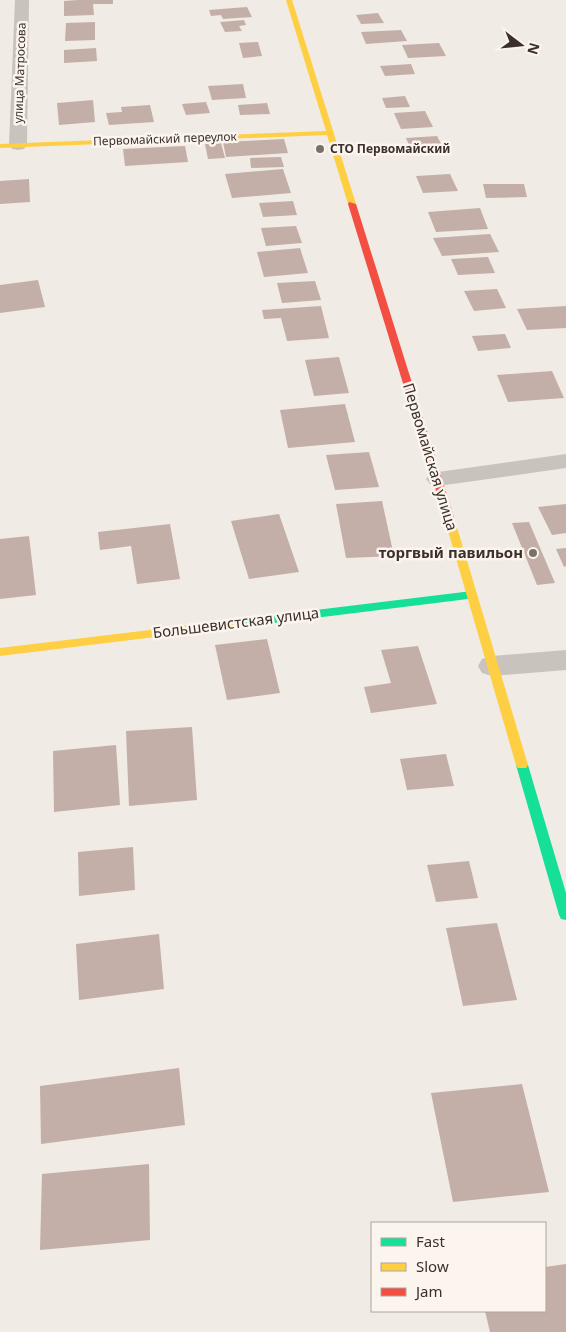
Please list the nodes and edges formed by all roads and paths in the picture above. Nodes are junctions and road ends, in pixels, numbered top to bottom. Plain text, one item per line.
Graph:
1 (22, 0) edge
2 (290, 0) edge
3 (330, 133) junction
4 (18, 145) junction
5 (0, 146) edge
6 (566, 461) edge
7 (438, 479) junction
8 (472, 594) junction
9 (0, 652) edge
10 (566, 660) edge
11 (492, 666) junction
12 (566, 915) edge

1 - 4 street, улица Матросова
2 - 3 main road, Первомайская улица
3 - 4 main road, Первомайский переулок
3 - 7 main road, Первомайская улица
4 - 5 main road, Первомайский переулок
6 - 7 street
7 - 8 main road, Первомайская улица
8 - 9 main road, Большевистская улица
8 - 11 main road, Первомайская улица
10 - 11 street
11 - 12 main road, Первомайская улица

